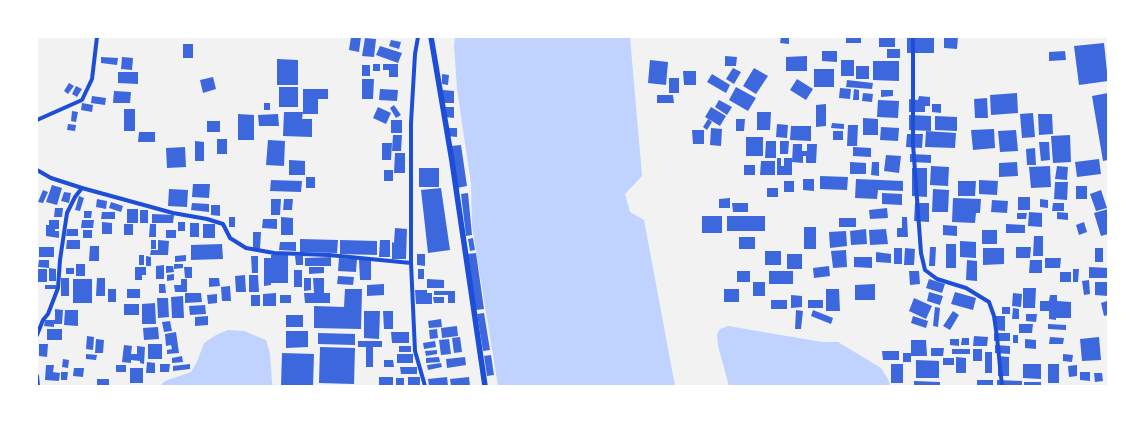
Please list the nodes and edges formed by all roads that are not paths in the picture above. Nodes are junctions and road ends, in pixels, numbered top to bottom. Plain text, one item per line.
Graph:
1 (97, 37) edge
2 (418, 37) edge
3 (431, 37) edge
4 (913, 37) edge
5 (37, 120) edge
6 (37, 170) edge
7 (82, 188) junction
8 (411, 263) junction
9 (37, 335) edge
10 (37, 376) edge
11 (38, 386) edge
12 (425, 386) edge
13 (485, 386) edge
14 (1002, 386) edge

1 - 5 street
2 - 8 street
3 - 13 street
4 - 14 street
6 - 7 street
7 - 8 street
7 - 9 street
8 - 12 street
10 - 11 street

